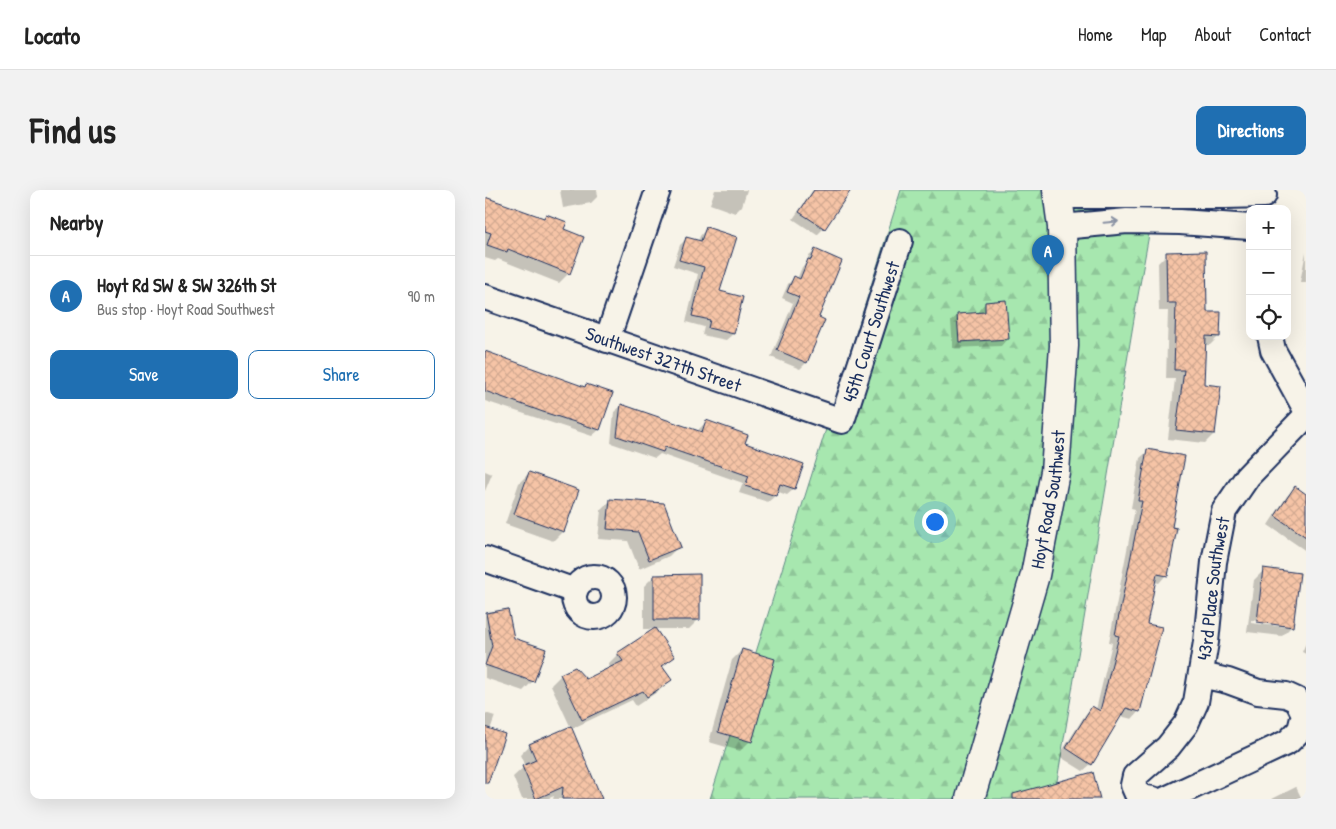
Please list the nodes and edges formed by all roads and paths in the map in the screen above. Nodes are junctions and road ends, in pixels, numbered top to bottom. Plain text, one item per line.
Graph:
1 (658, 190) edge
2 (1057, 193) edge
3 (1264, 198) edge
4 (1062, 227) junction
5 (1246, 227) edge
6 (900, 241) dead end
7 (485, 297) edge
8 (607, 340) junction
9 (1271, 340) edge
10 (1306, 410) edge
11 (1306, 416) edge
12 (842, 421) joint
13 (485, 558) edge
14 (575, 590) dead end
15 (1201, 675) junction
16 (970, 799) edge
17 (1153, 799) edge
18 (1166, 799) edge

1 - 8 street
2 - 3 street
2 - 4 main road, Hoyt Road Southwest
4 -> 5 street
4 - 16 main road, Hoyt Road Southwest
6 - 12 street, 45th Court Southwest
7 - 8 street, Southwest 327th Street
8 - 12 street, Southwest 327th Street
9 - 10 street
11 - 15 street, 43rd Place Southwest
13 - 14 street
15 - 17 street, 43rd Place Southwest
15 - 18 street, 43rd Place Southwest

